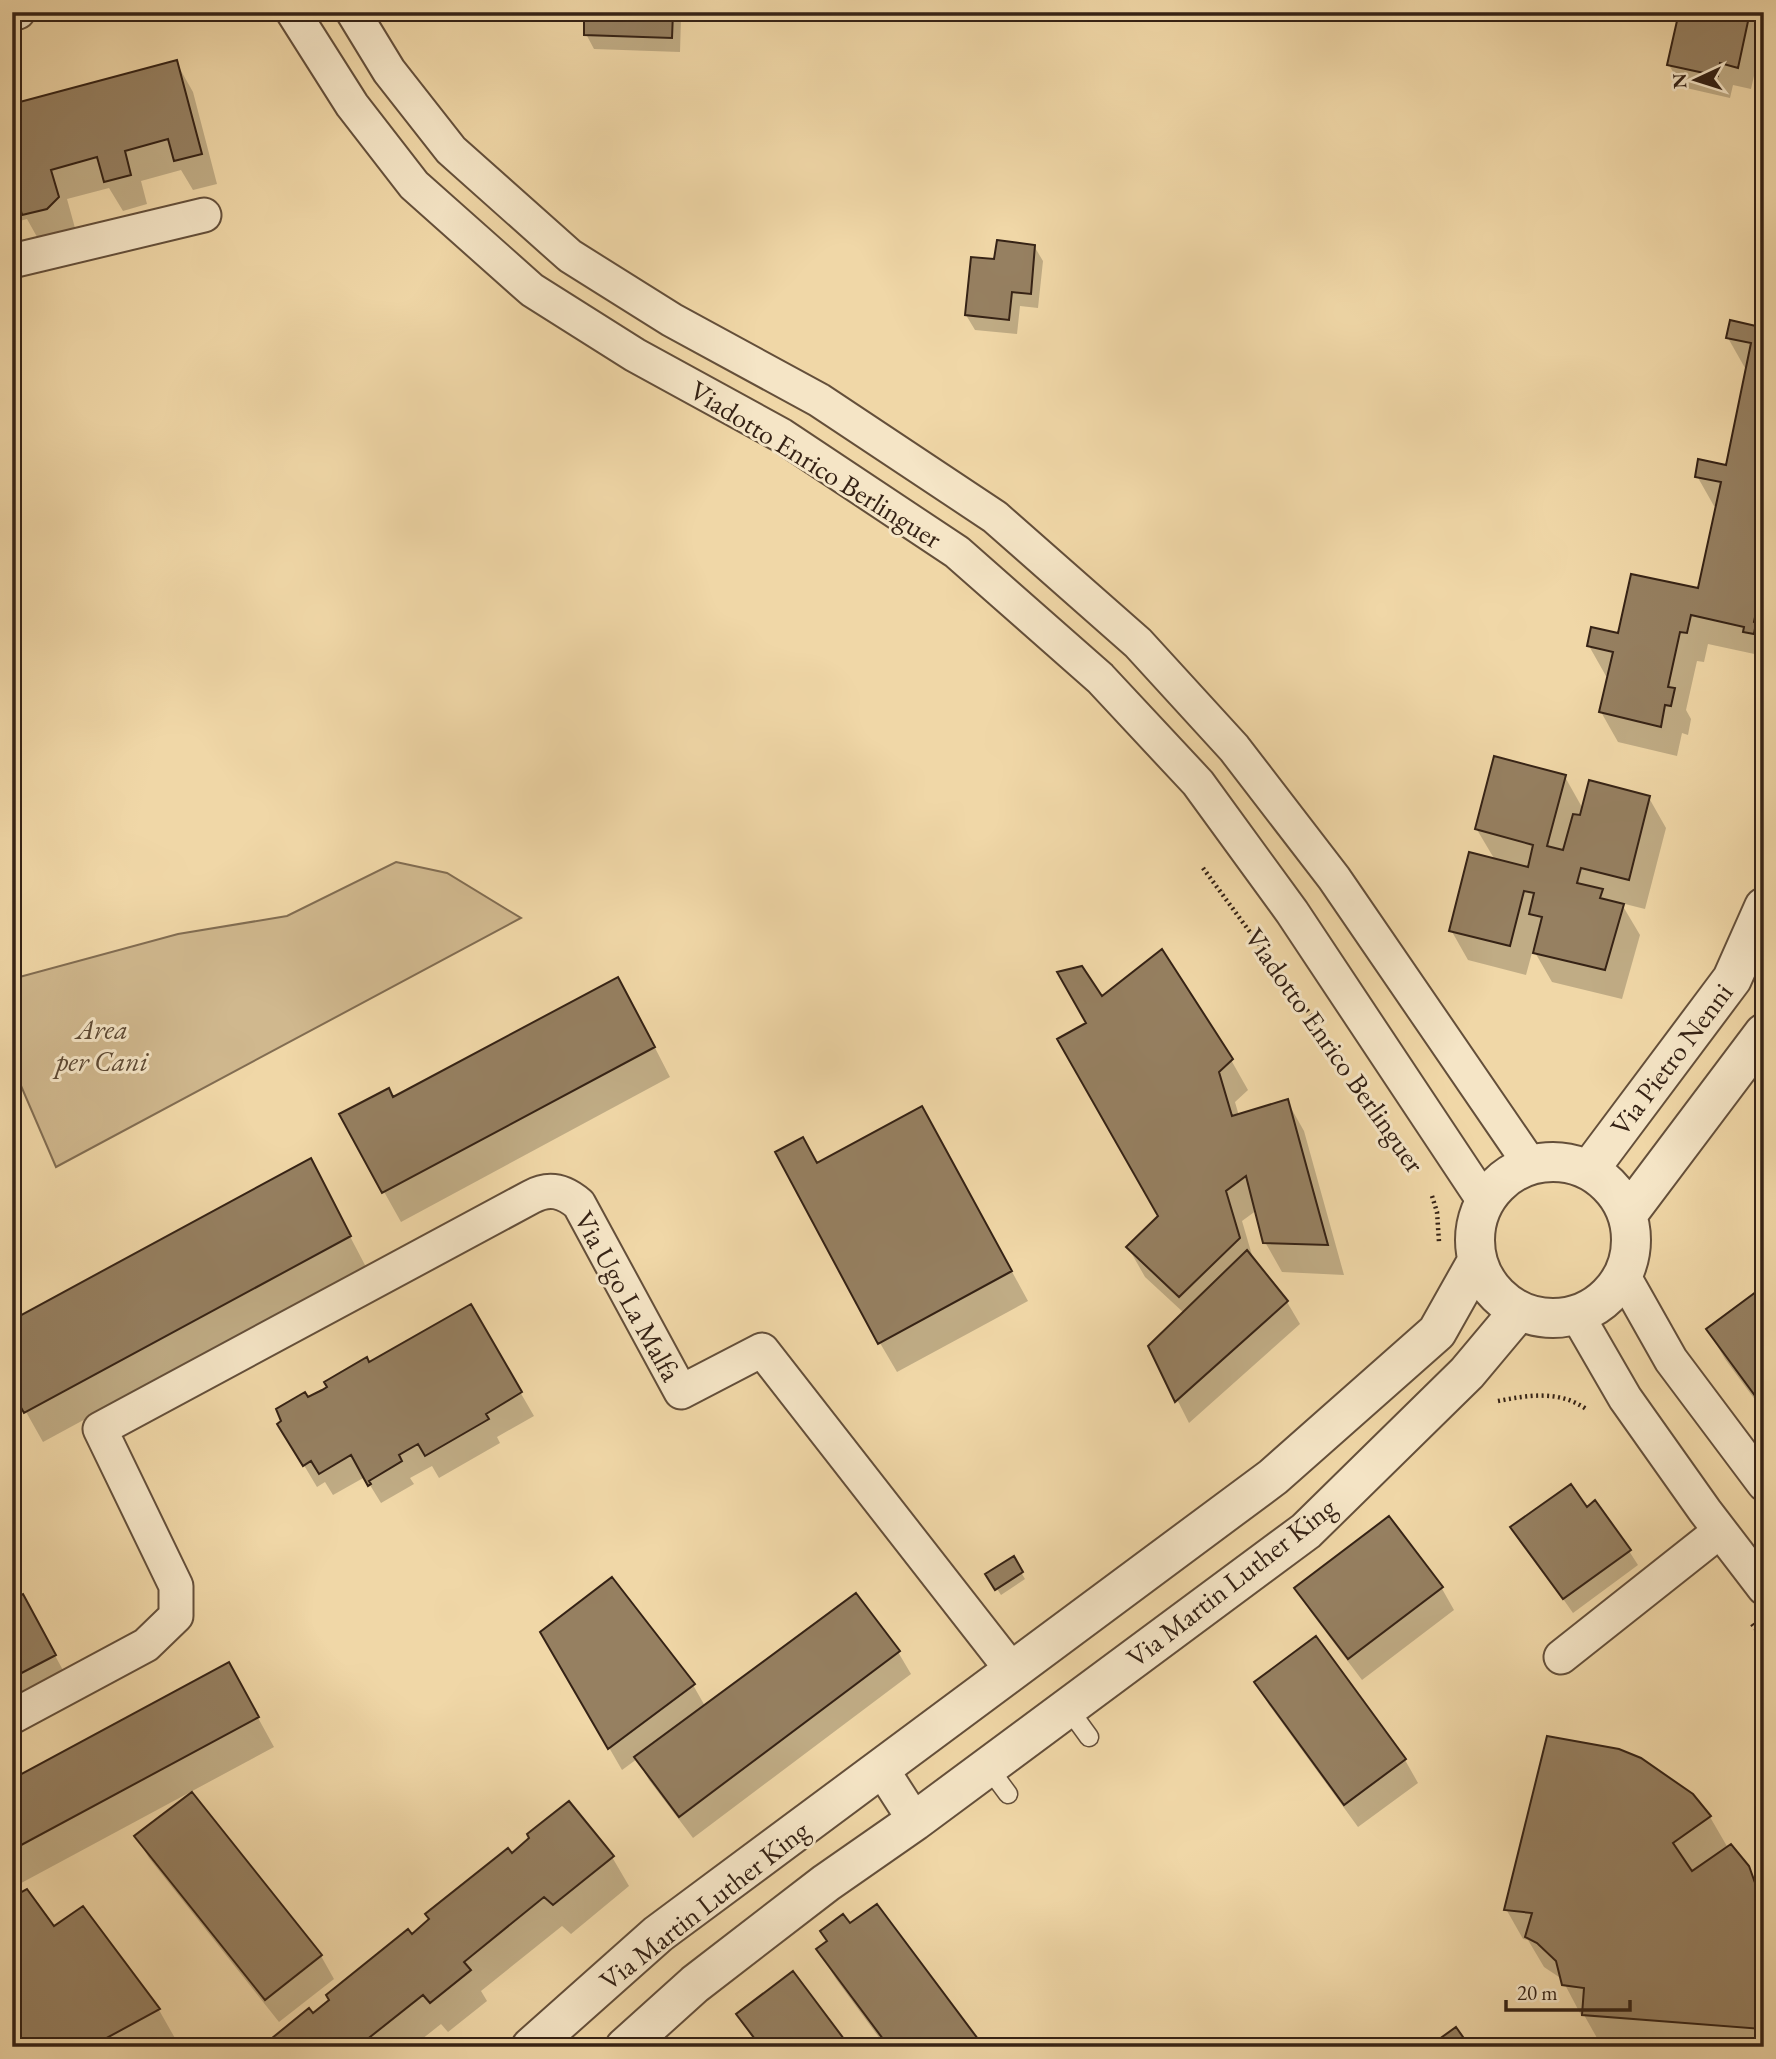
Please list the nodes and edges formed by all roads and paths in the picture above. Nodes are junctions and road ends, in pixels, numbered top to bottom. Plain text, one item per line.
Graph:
1 (18, 12) edge
2 (293, 12) edge
3 (353, 12) edge
4 (12, 14) edge
5 (204, 215) dead end
6 (12, 261) edge
7 (1203, 868) dead end
8 (1334, 878) junction
9 (1763, 911) edge
10 (1292, 912) junction
11 (1319, 1026) dead end
12 (1764, 1033) edge
13 (1530, 1164) junction
14 (1589, 1170) junction
15 (1429, 1188) dead end
16 (1484, 1201) junction
17 (1627, 1215) junction
18 (1439, 1247) dead end
19 (1477, 1261) junction
20 (1623, 1275) junction
21 (1519, 1311) junction
22 (1577, 1315) junction
23 (1764, 1484) edge
24 (1720, 1531) junction
25 (1764, 1588) edge
26 (1561, 1657) dead end
27 (1012, 1671) junction
28 (12, 1717) edge
29 (881, 1768) junction
30 (915, 1821) junction
31 (531, 2047) edge
32 (625, 2047) edge

1 - 4 street
2 - 10 street, Viadotto Enrico Berlinguer
3 - 8 street, Viadotto Enrico Berlinguer
5 - 6 street
7 - 11 path, Viadotto Enrico Berlinguer
8 - 10 street, Viadotto Enrico Berlinguer
8 - 13 street, Viadotto Enrico Berlinguer
9 - 14 street, Via Pietro Nenni
10 - 16 street, Viadotto Enrico Berlinguer
12 - 17 street, Via Pietro Nenni
13 - 14 street
13 - 16 street
14 - 17 street
15 - 18 path, Viadotto Enrico Berlinguer
16 - 19 street
17 - 20 street
19 - 21 street
19 - 27 street, Via Martin Luther King
20 - 22 street
20 - 23 street
21 - 22 street
21 - 30 street, Via Martin Luther King
22 - 24 street
24 - 25 street
24 - 26 street
27 - 28 street, Via Ugo La Malfa
27 - 29 street, Via Martin Luther King
29 - 30 street
29 - 31 street, Via Martin Luther King
30 - 32 street, Via Martin Luther King

